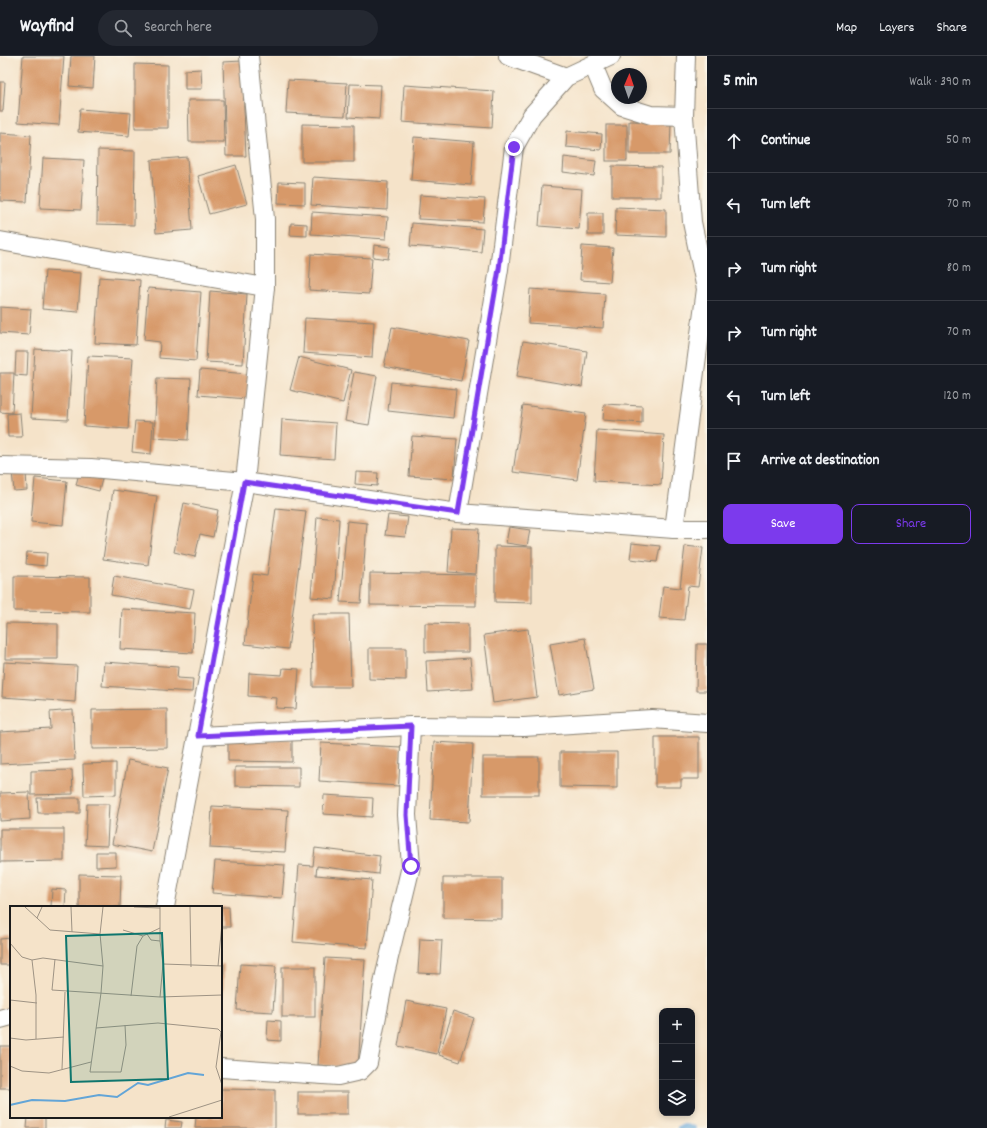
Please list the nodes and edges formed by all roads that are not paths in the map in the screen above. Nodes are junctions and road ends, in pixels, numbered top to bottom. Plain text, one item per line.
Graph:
1 (249, 56) edge
2 (508, 56) edge
3 (610, 56) edge
4 (686, 56) edge
5 (593, 65) junction
6 (566, 77) junction
7 (684, 116) junction
8 (0, 241) edge
9 (265, 287) junction
10 (706, 289) edge
11 (0, 466) edge
12 (244, 482) junction
13 (458, 513) junction
14 (674, 529) junction
15 (707, 529) edge
16 (707, 723) edge
17 (411, 726) junction
18 (198, 736) junction
19 (165, 906) edge
20 (10, 1016) edge
21 (0, 1019) edge
22 (222, 1068) edge

1 - 9 street
2 - 6 street
3 - 5 street
4 - 7 street
5 - 6 street
5 - 7 street
6 - 13 street
7 - 10 street
8 - 9 street
9 - 12 street
10 - 14 street
11 - 12 street
12 - 13 street
12 - 18 street
13 - 14 street
14 - 15 street
16 - 17 street
17 - 18 street
17 - 22 street
18 - 19 street
20 - 21 street

